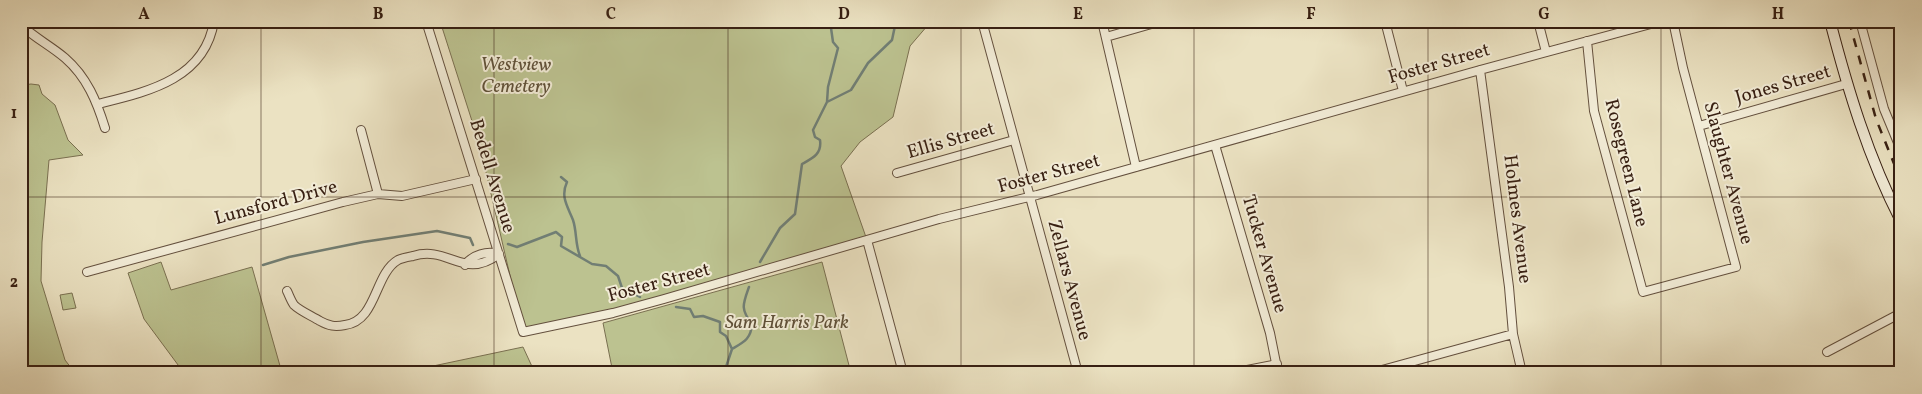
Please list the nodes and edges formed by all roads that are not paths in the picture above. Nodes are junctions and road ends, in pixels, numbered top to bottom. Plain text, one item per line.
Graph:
1 (214, 21) edge
2 (426, 21) edge
3 (982, 21) edge
4 (1102, 21) edge
5 (1162, 21) edge
6 (1385, 21) edge
7 (1538, 21) edge
8 (1662, 21) edge
9 (1673, 21) edge
10 (1830, 21) edge
11 (1860, 21) edge
12 (21, 25) edge
13 (1106, 37) junction
14 (1587, 41) junction
15 (1546, 52) junction
16 (1480, 70) junction
17 (1846, 84) junction
18 (1403, 91) junction
19 (98, 104) junction
20 (1699, 126) junction
21 (105, 128) dead end
22 (361, 130) dead end
23 (1014, 140) junction
24 (1215, 145) junction
25 (1901, 150) edge
26 (1136, 167) junction
27 (897, 174) dead end
28 (476, 179) junction
29 (378, 194) junction
30 (1029, 196) junction
31 (1901, 220) edge
32 (867, 240) junction
33 (499, 254) junction
34 (87, 272) dead end
35 (287, 291) dead end
36 (1643, 292) joint
37 (1901, 313) edge
38 (1514, 334) junction
39 (1827, 352) dead end
40 (1276, 364) junction
41 (903, 373) edge
42 (1078, 373) edge
43 (1232, 373) edge
44 (1278, 373) edge
45 (1371, 373) edge
46 (1522, 373) edge

1 - 19 street
2 - 28 street, Bedell Avenue
3 - 23 street, Zellars Avenue
4 - 13 street
5 - 13 street
6 - 18 street
7 - 15 street
8 - 14 street, Foster Street
9 - 20 street, Slaughter Avenue
10 - 17 main road
11 - 25 street
12 - 19 street
13 - 26 street
14 - 15 street, Foster Street
14 - 36 street, Rosegreen Lane
15 - 16 street, Foster Street
16 - 18 street, Foster Street
16 - 38 street, Holmes Avenue
17 - 20 street, Jones Street
17 - 31 main road
18 - 24 street, Foster Street
19 - 21 street
20 - 36 street, Slaughter Avenue
22 - 29 street
23 - 27 street, Ellis Street
23 - 30 street, Zellars Avenue
24 - 26 street, Foster Street
24 - 40 street, Tucker Avenue
26 - 30 street, Foster Street
28 - 29 street, Lunsford Drive
28 - 33 street, Bedell Avenue
29 - 34 street, Lunsford Drive
30 - 32 street, Foster Street
30 - 42 street, Zellars Avenue
32 - 33 street, Foster Street
32 - 41 street
33 - 35 street
37 - 39 street
38 - 45 street
38 - 46 street, Holmes Avenue
40 - 43 street
40 - 44 street, Tucker Avenue

